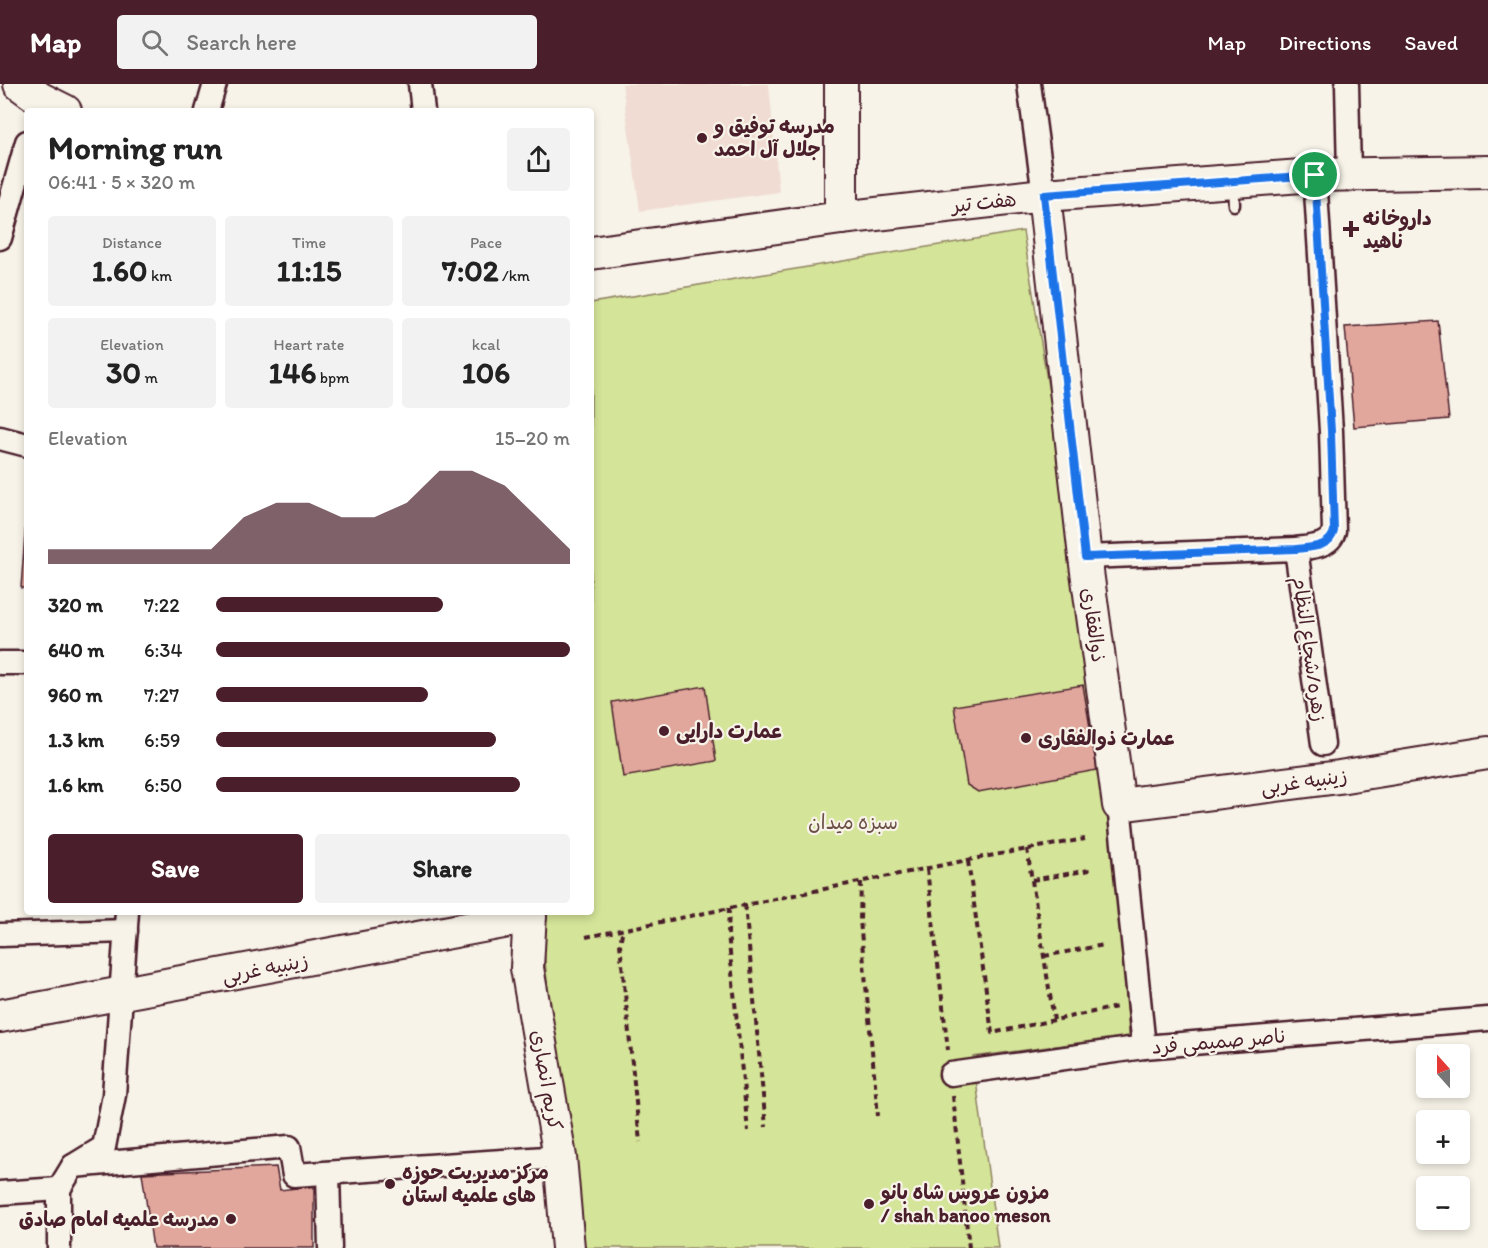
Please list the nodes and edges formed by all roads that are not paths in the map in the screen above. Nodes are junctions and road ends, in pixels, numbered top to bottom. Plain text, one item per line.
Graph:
1 (214, 84) edge
2 (420, 84) edge
3 (841, 84) edge
4 (1029, 84) edge
5 (1347, 84) edge
6 (208, 108) edge
7 (423, 108) edge
8 (24, 153) edge
9 (1488, 172) edge
10 (1349, 174) junction
11 (1315, 175) junction
12 (1044, 200) junction
13 (841, 218) junction
14 (0, 238) edge
15 (594, 254) edge
16 (594, 266) edge
17 (0, 438) edge
18 (24, 444) edge
19 (1296, 549) junction
20 (1085, 557) junction
21 (0, 663) edge
22 (24, 663) edge
23 (1323, 744) dead end
24 (1488, 753) edge
25 (1119, 805) junction
26 (530, 915) edge
27 (127, 921) edge
28 (0, 935) edge
29 (122, 995) junction
30 (0, 1016) edge
31 (1488, 1019) edge
32 (1144, 1047) junction
33 (951, 1074) dead end
34 (560, 1157) junction
35 (73, 1166) junction
36 (328, 1173) junction
37 (59, 1189) junction
38 (0, 1193) edge
39 (59, 1248) edge
40 (330, 1248) edge
41 (568, 1248) edge

1 - 6 street
2 - 7 street
3 - 13 main road
4 - 12 street
5 - 10 street
8 - 14 street
9 - 10 main road, هفت تیر
10 - 11 main road, هفت تیر
11 - 12 main road, هفت تیر
11 - 19 street
12 - 13 main road, هفت تیر
12 - 16 main road
12 - 20 main road, ذوالفقاری
13 - 15 main road, هفت تیر
17 - 18 street
19 - 20 street, زهره/شجاع النظام
19 - 23 street, زهره/شجاع النظام
20 - 25 main road, ذوالفقاری
21 - 22 street
24 - 25 main road, زینبیه غربی
25 - 32 street
26 - 29 main road, زینبیه غربی
26 - 34 main road, کریم انصاری
27 - 28 street
27 - 29 street
29 - 30 main road, زینبیه غربی
29 - 35 street
31 - 32 street, ناصر صمیمی فرد
32 - 33 street, ناصر صمیمی فرد
34 - 36 street
34 - 41 main road, کریم انصاری
35 - 36 street
35 - 37 street
36 - 40 street
37 - 38 street
37 - 39 street

